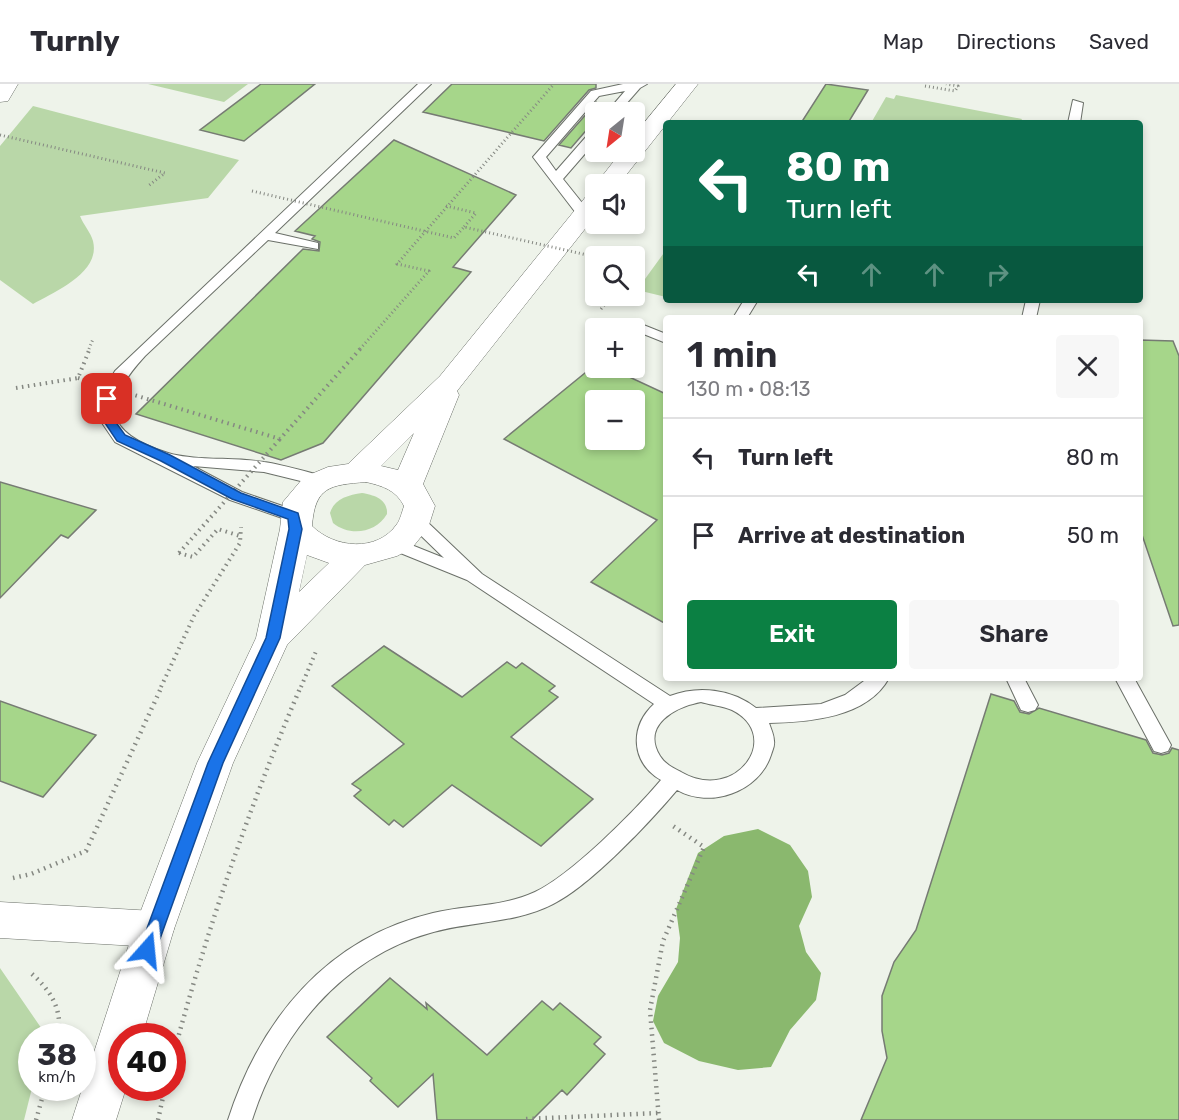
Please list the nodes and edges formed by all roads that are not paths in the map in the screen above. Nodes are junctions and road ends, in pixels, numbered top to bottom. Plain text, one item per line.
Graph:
1 (7, 84) edge
2 (425, 84) edge
3 (639, 84) edge
4 (687, 84) edge
5 (0, 96) edge
6 (622, 102) edge
7 (1077, 103) dead end
8 (1074, 120) edge
9 (645, 137) edge
10 (585, 146) edge
11 (625, 162) edge
12 (615, 174) edge
13 (556, 179) junction
14 (585, 203) edge
15 (585, 213) edge
16 (264, 235) junction
17 (314, 246) dead end
18 (645, 330) edge
19 (663, 338) edge
20 (450, 382) junction
21 (165, 458) junction
22 (358, 471) junction
23 (321, 481) junction
24 (407, 485) junction
25 (417, 521) junction
26 (295, 522) junction
27 (394, 544) junction
28 (356, 555) junction
29 (476, 578) junction
30 (273, 638) junction
31 (877, 681) edge
32 (1016, 681) edge
33 (1126, 681) edge
34 (668, 704) junction
35 (1028, 705) dead end
36 (753, 716) junction
37 (1161, 745) dead end
38 (673, 780) junction
39 (0, 920) edge
40 (154, 929) junction
41 (94, 1120) edge
42 (240, 1120) edge

1 - 5 street
2 - 16 lane
3 - 6 lane
3 - 13 lane
4 - 9 street
7 - 8 lane
10 - 13 lane
11 - 12 street
13 - 14 lane
15 - 20 street
16 - 17 lane
16 - 21 lane
18 - 19 lane
20 - 22 street
20 - 24 street
21 - 23 lane
21 - 26 lane
22 - 23 street
22 - 24 street
23 - 26 street
24 - 25 street
25 - 27 street
25 - 29 lane
26 - 28 street
26 - 30 street
27 - 28 street
27 - 29 lane
28 - 30 street
29 - 34 lane
30 - 40 street
31 - 36 lane
32 - 35 lane
33 - 37 lane
34 - 36 lane
34 - 38 lane
36 - 38 lane
38 - 42 lane
39 - 40 street
40 - 41 street

